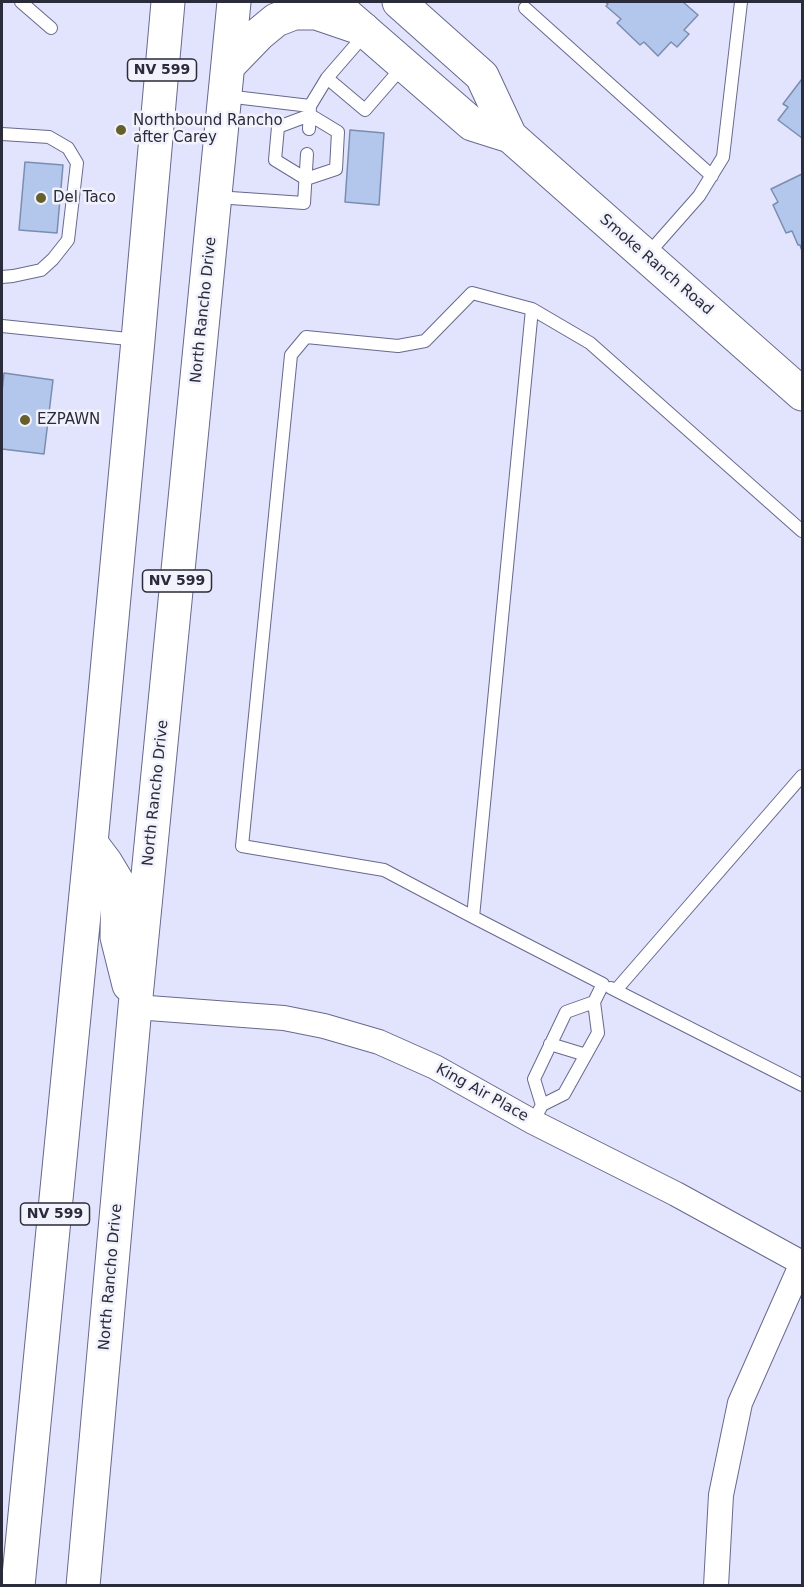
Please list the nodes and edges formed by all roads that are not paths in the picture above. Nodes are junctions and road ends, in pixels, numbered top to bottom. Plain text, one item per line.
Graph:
1 (21, 2) edge
2 (168, 2) edge
3 (234, 2) edge
4 (330, 2) edge
5 (399, 2) edge
6 (741, 2) edge
7 (525, 8) dead end
8 (51, 27) dead end
9 (364, 31) junction
10 (404, 65) junction
11 (327, 78) junction
12 (227, 81) junction
13 (310, 110) junction
14 (309, 129) dead end
15 (2, 134) edge
16 (510, 136) junction
17 (307, 154) dead end
18 (712, 176) junction
19 (306, 179) junction
20 (215, 196) junction
21 (645, 257) junction
22 (2, 277) edge
23 (532, 309) junction
24 (2, 326) edge
25 (138, 340) junction
26 (802, 394) edge
27 (802, 531) edge
28 (802, 776) edge
29 (91, 843) junction
30 (473, 917) junction
31 (603, 984) junction
32 (616, 990) junction
33 (594, 1002) junction
34 (135, 1007) junction
35 (550, 1044) junction
36 (586, 1055) junction
37 (802, 1085) edge
38 (538, 1114) junction
39 (802, 1263) edge
40 (18, 1586) edge
41 (83, 1586) edge
42 (716, 1586) edge

1 - 8 lane
2 - 25 main road, NV 599
3 - 12 main road, North Rancho Drive / NV 599
4 - 9 main road, Smoke Ranch Road
5 - 16 main road, Smoke Ranch Road
6 - 18 lane
7 - 18 lane
9 - 10 main road, Smoke Ranch Road
9 - 11 lane
9 - 12 main road
10 - 11 lane
10 - 16 main road, Smoke Ranch Road
11 - 13 lane
12 - 13 lane
12 - 20 main road, North Rancho Drive / NV 599
13 - 14 lane
13 - 19 lane
13 - 19 lane
15 - 22 lane
16 - 21 main road, Smoke Ranch Road
17 - 19 lane
18 - 21 lane
19 - 20 lane
20 - 34 main road, North Rancho Drive / NV 599
21 - 26 main road, Smoke Ranch Road
23 - 27 lane
23 - 30 lane
23 - 30 lane
24 - 25 lane
25 - 29 main road, NV 599
28 - 32 lane
29 - 34 main road
29 - 40 main road, NV 599
30 - 31 lane
31 - 32 lane
31 - 33 lane
32 - 37 lane
33 - 35 lane
33 - 36 lane
34 - 38 street, King Air Place
34 - 41 main road, North Rancho Drive / NV 599
35 - 36 lane
35 - 38 lane
36 - 38 lane
38 - 39 street, King Air Place
39 - 42 street

